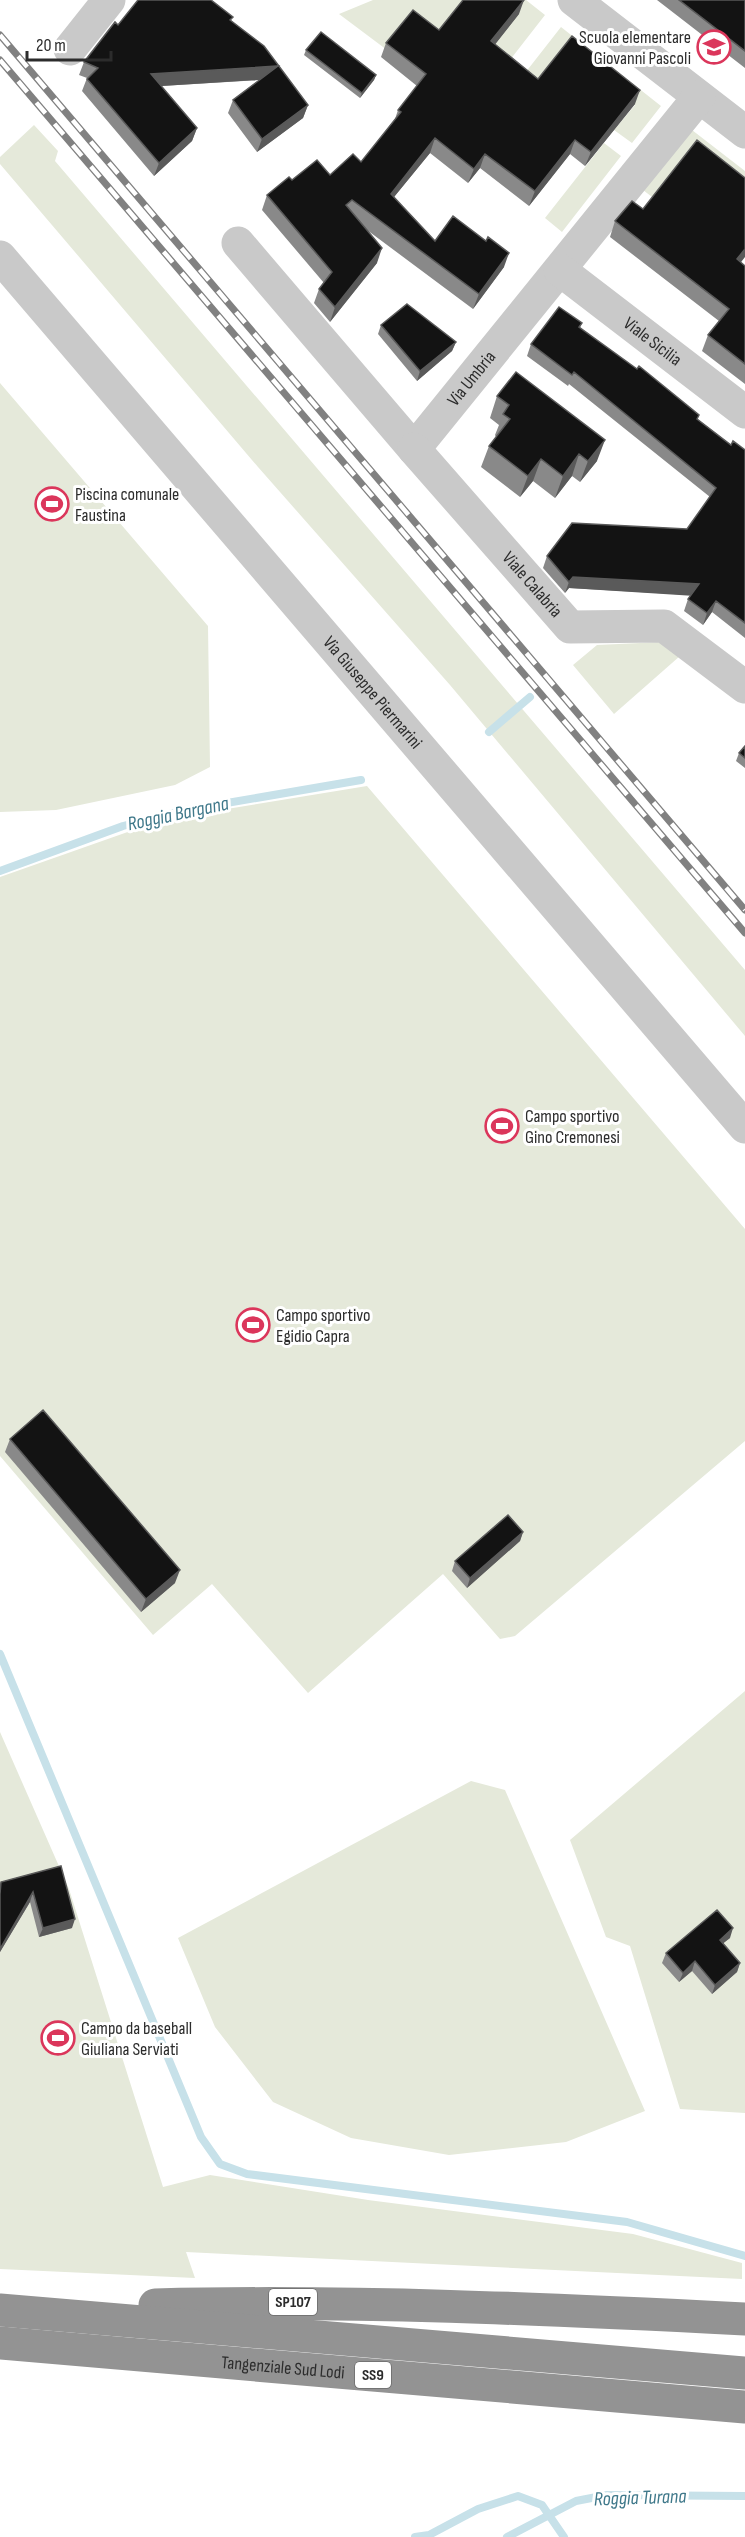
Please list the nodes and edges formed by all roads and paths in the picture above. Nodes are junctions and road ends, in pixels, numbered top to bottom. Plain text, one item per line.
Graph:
1 (109, 0) edge
2 (574, 0) edge
3 (70, 49) dead end
4 (699, 97) junction
5 (745, 132) edge
6 (238, 243) dead end
7 (0, 257) edge
8 (561, 270) junction
9 (745, 411) edge
10 (414, 449) junction
11 (745, 687) edge
12 (745, 1128) edge
13 (0, 2309) edge
14 (745, 2319) edge
15 (0, 2343) edge
16 (745, 2373) edge
17 (745, 2407) edge

1 - 3 street
2 - 4 street
4 - 5 street
4 - 8 street, Via Umbria
6 - 10 street
7 - 12 street, Via Giuseppe Piermarini
8 - 9 street, Viale Sicilia
8 - 10 street, Via Umbria
10 - 11 street, Viale Calabria
13 - 14 highway, SP107
13 - 16 highway, Tangenziale Sud Lodi / SS9
15 - 17 highway, Tangenziale Sud Lodi / SS9

